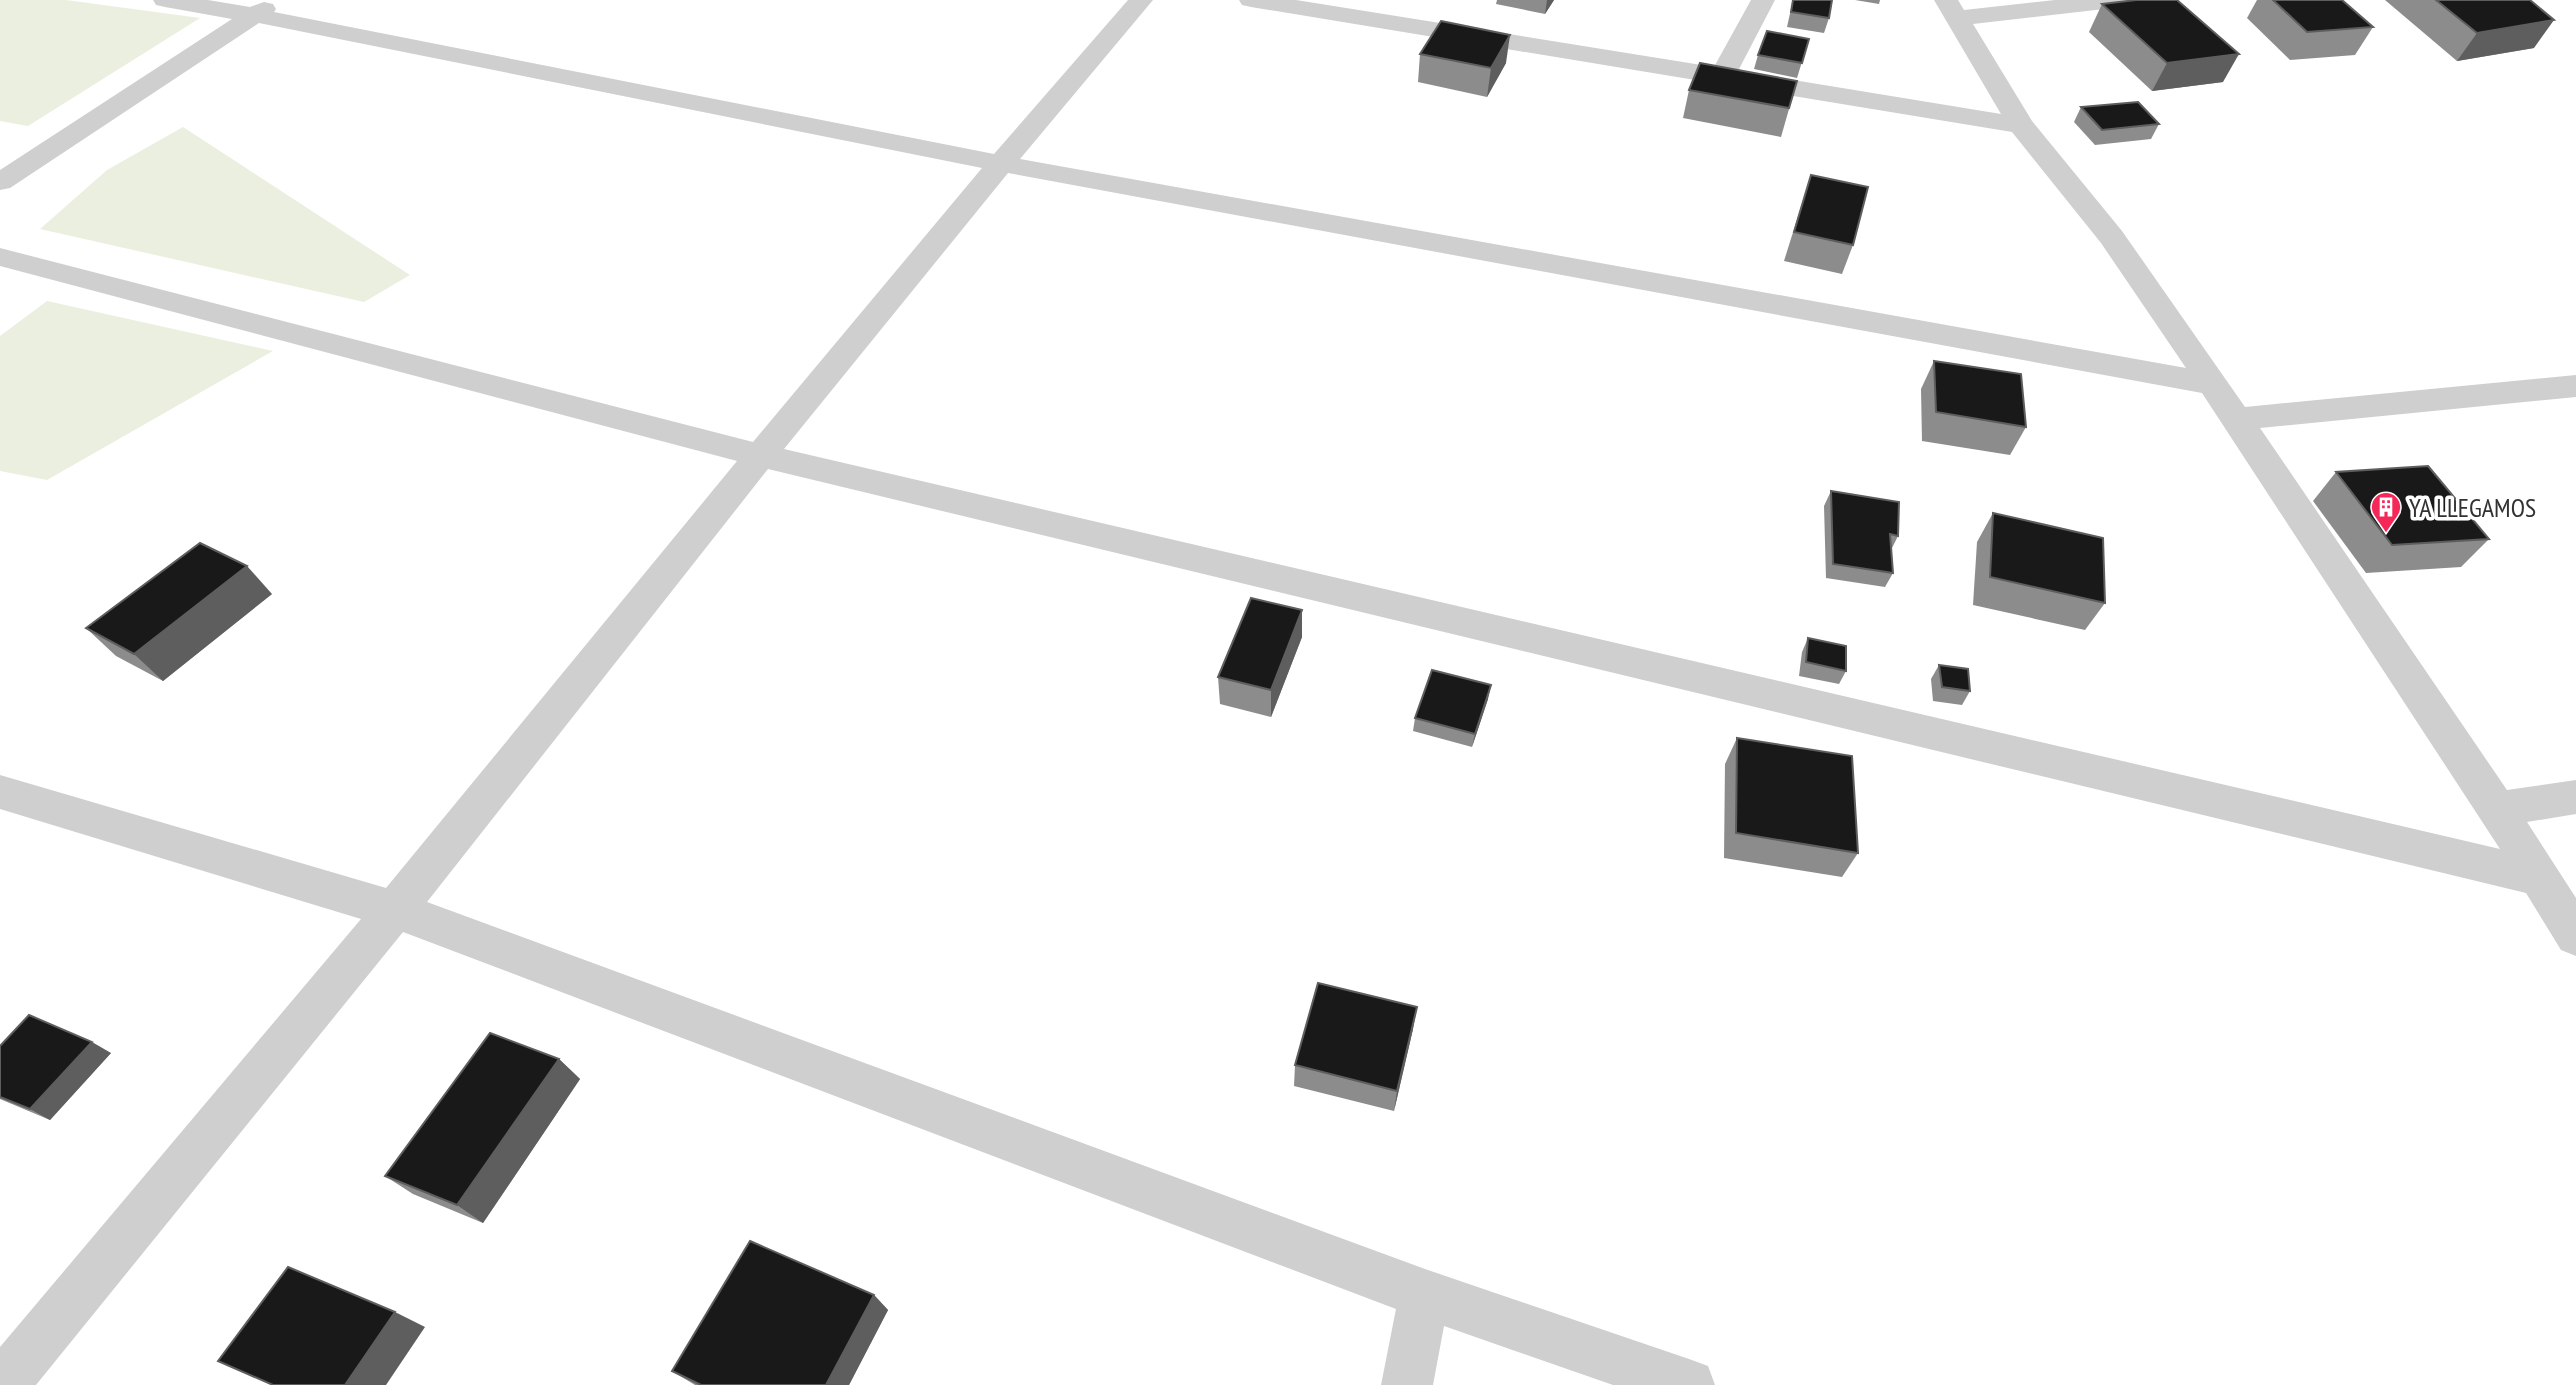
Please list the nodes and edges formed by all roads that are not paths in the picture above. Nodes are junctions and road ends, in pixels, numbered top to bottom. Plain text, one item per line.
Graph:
1 (166, 0) edge
2 (1141, 0) edge
3 (1251, 0) edge
4 (1762, 0) edge
5 (2122, 0) edge
6 (266, 8) edge
7 (1951, 9) edge
8 (1722, 77) junction
9 (2021, 125) junction
10 (998, 163) junction
11 (0, 182) edge
12 (0, 257) edge
13 (2213, 384) junction
14 (2576, 386) edge
15 (2237, 419) junction
16 (760, 455) junction
17 (0, 792) edge
18 (2576, 797) edge
19 (2497, 809) junction
20 (2538, 877) junction
21 (395, 910) junction
22 (2576, 936) edge
23 (1425, 1294) junction
24 (2, 1385) edge
25 (1407, 1385) edge
26 (1689, 1385) edge

1 - 6 street
2 - 10 street
3 - 8 street
4 - 8 street
5 - 7 street
6 - 10 street
6 - 11 street
7 - 9 street
8 - 9 street
9 - 13 street
10 - 13 street
10 - 16 street
12 - 16 street
13 - 15 street
14 - 15 street
15 - 19 street
16 - 20 street
16 - 21 street
17 - 21 street
18 - 19 street
19 - 20 street
20 - 22 street
21 - 23 street
21 - 24 street
23 - 25 street
23 - 26 street

